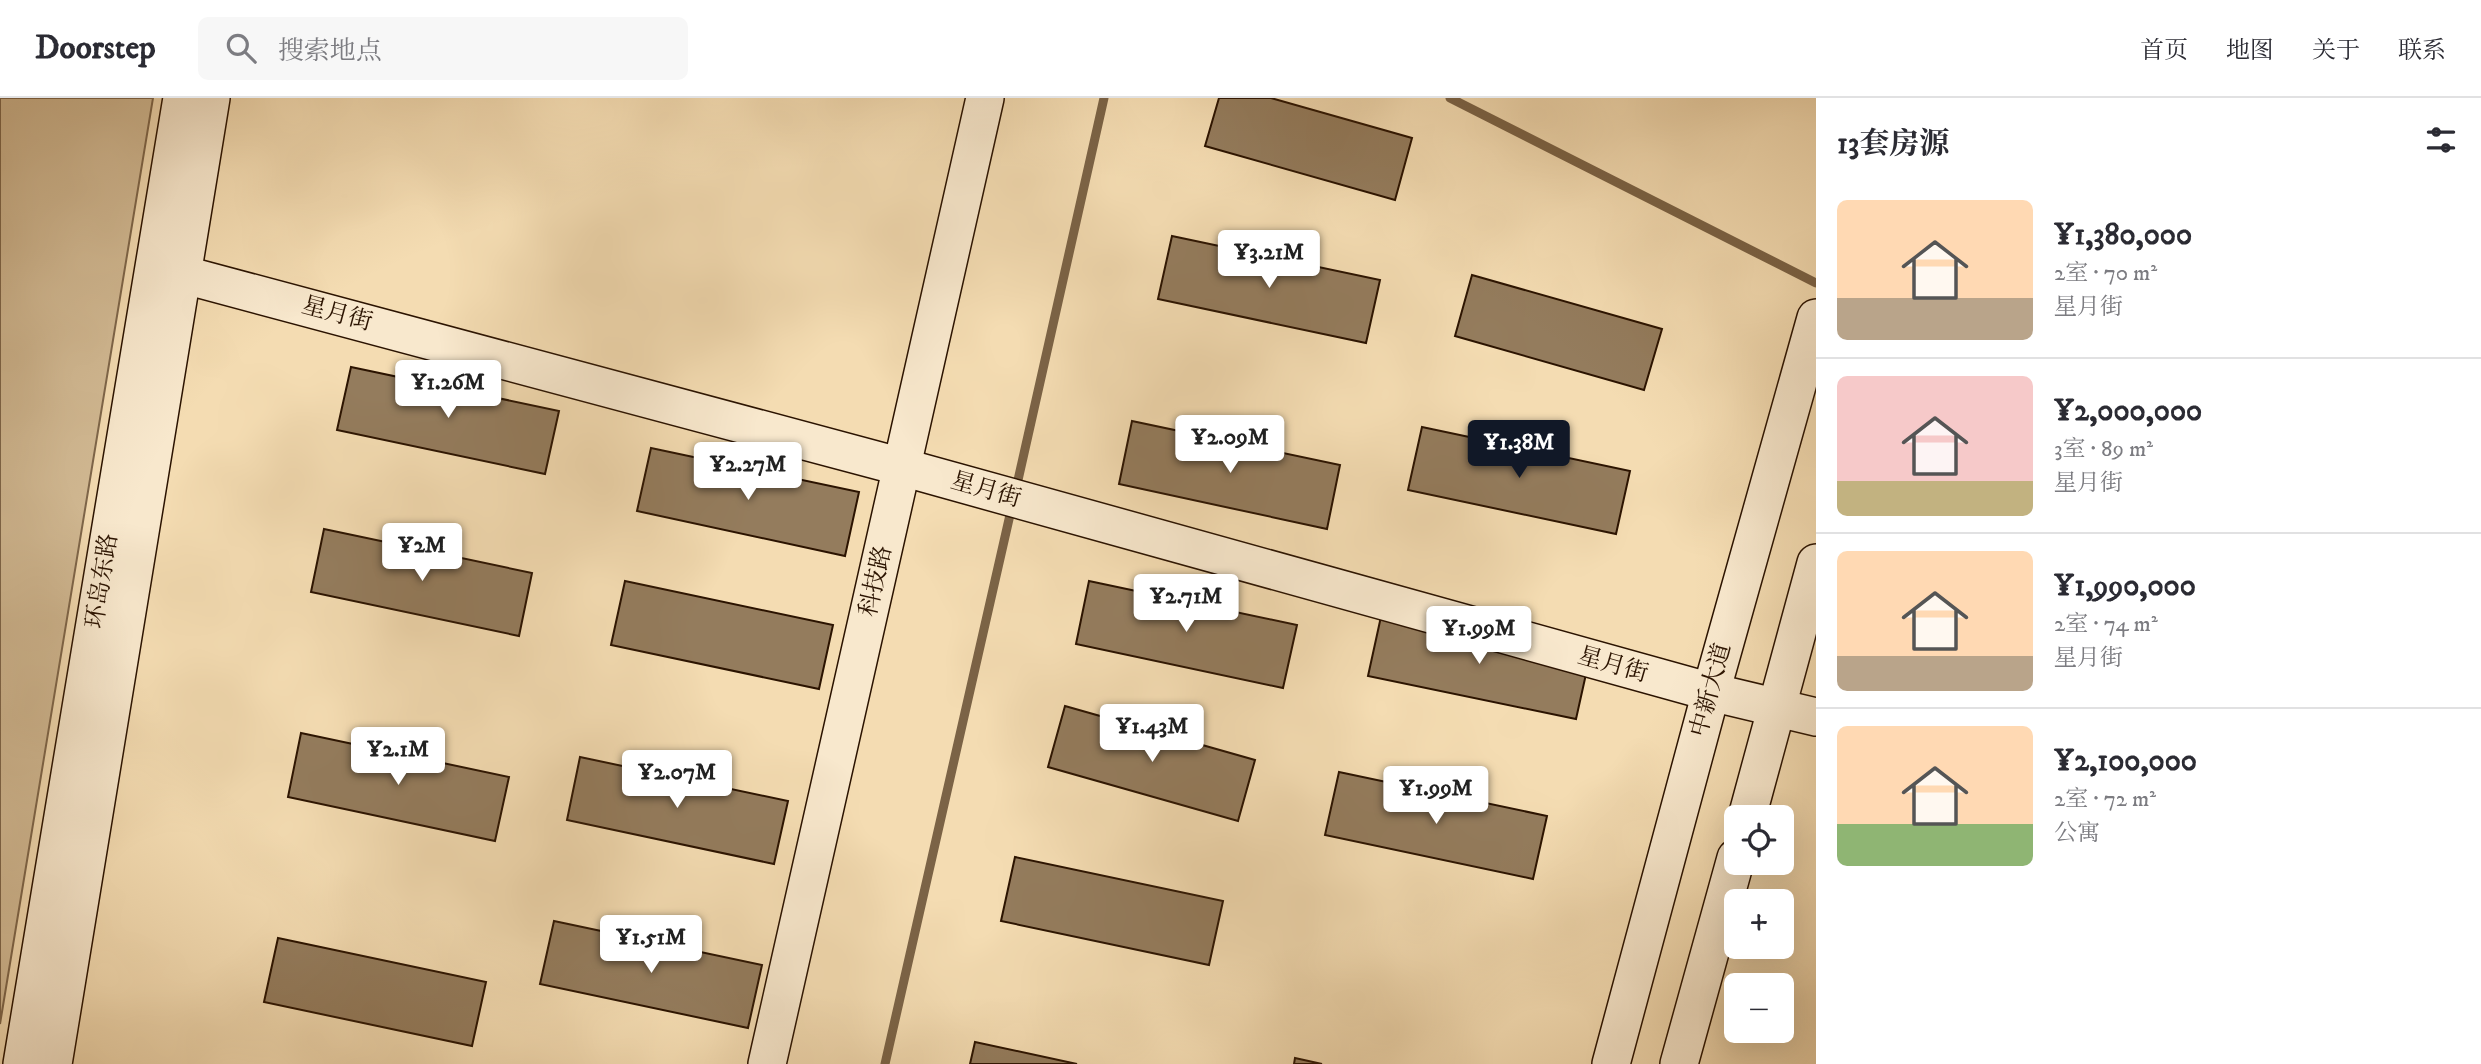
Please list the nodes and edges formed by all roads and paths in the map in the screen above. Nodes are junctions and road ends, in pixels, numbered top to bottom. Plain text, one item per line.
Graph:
1 (183, 98) edge
2 (211, 98) edge
3 (985, 98) edge
4 (169, 270) junction
5 (1816, 318) edge
6 (902, 467) junction
7 (1816, 563) edge
8 (1710, 692) junction
9 (1778, 706) junction
10 (1816, 717) edge
11 (1750, 805) edge
12 (1731, 875) edge
13 (22, 1064) edge
14 (53, 1064) edge
15 (767, 1064) edge
16 (1611, 1064) edge
17 (1679, 1064) edge

1 - 4 street, 环岛东路
2 - 4 street, 环岛东路
3 - 6 street, 科技路
4 - 6 street, 星月街
4 - 13 street, 环岛东路
4 - 14 street, 环岛东路
5 - 8 street, 中新大道
6 - 8 street, 星月街
6 - 15 street, 科技路
7 - 9 street
8 - 9 street, 星月街
8 - 16 street, 中新大道
9 - 10 street, 星月街
9 - 11 street
12 - 17 street

